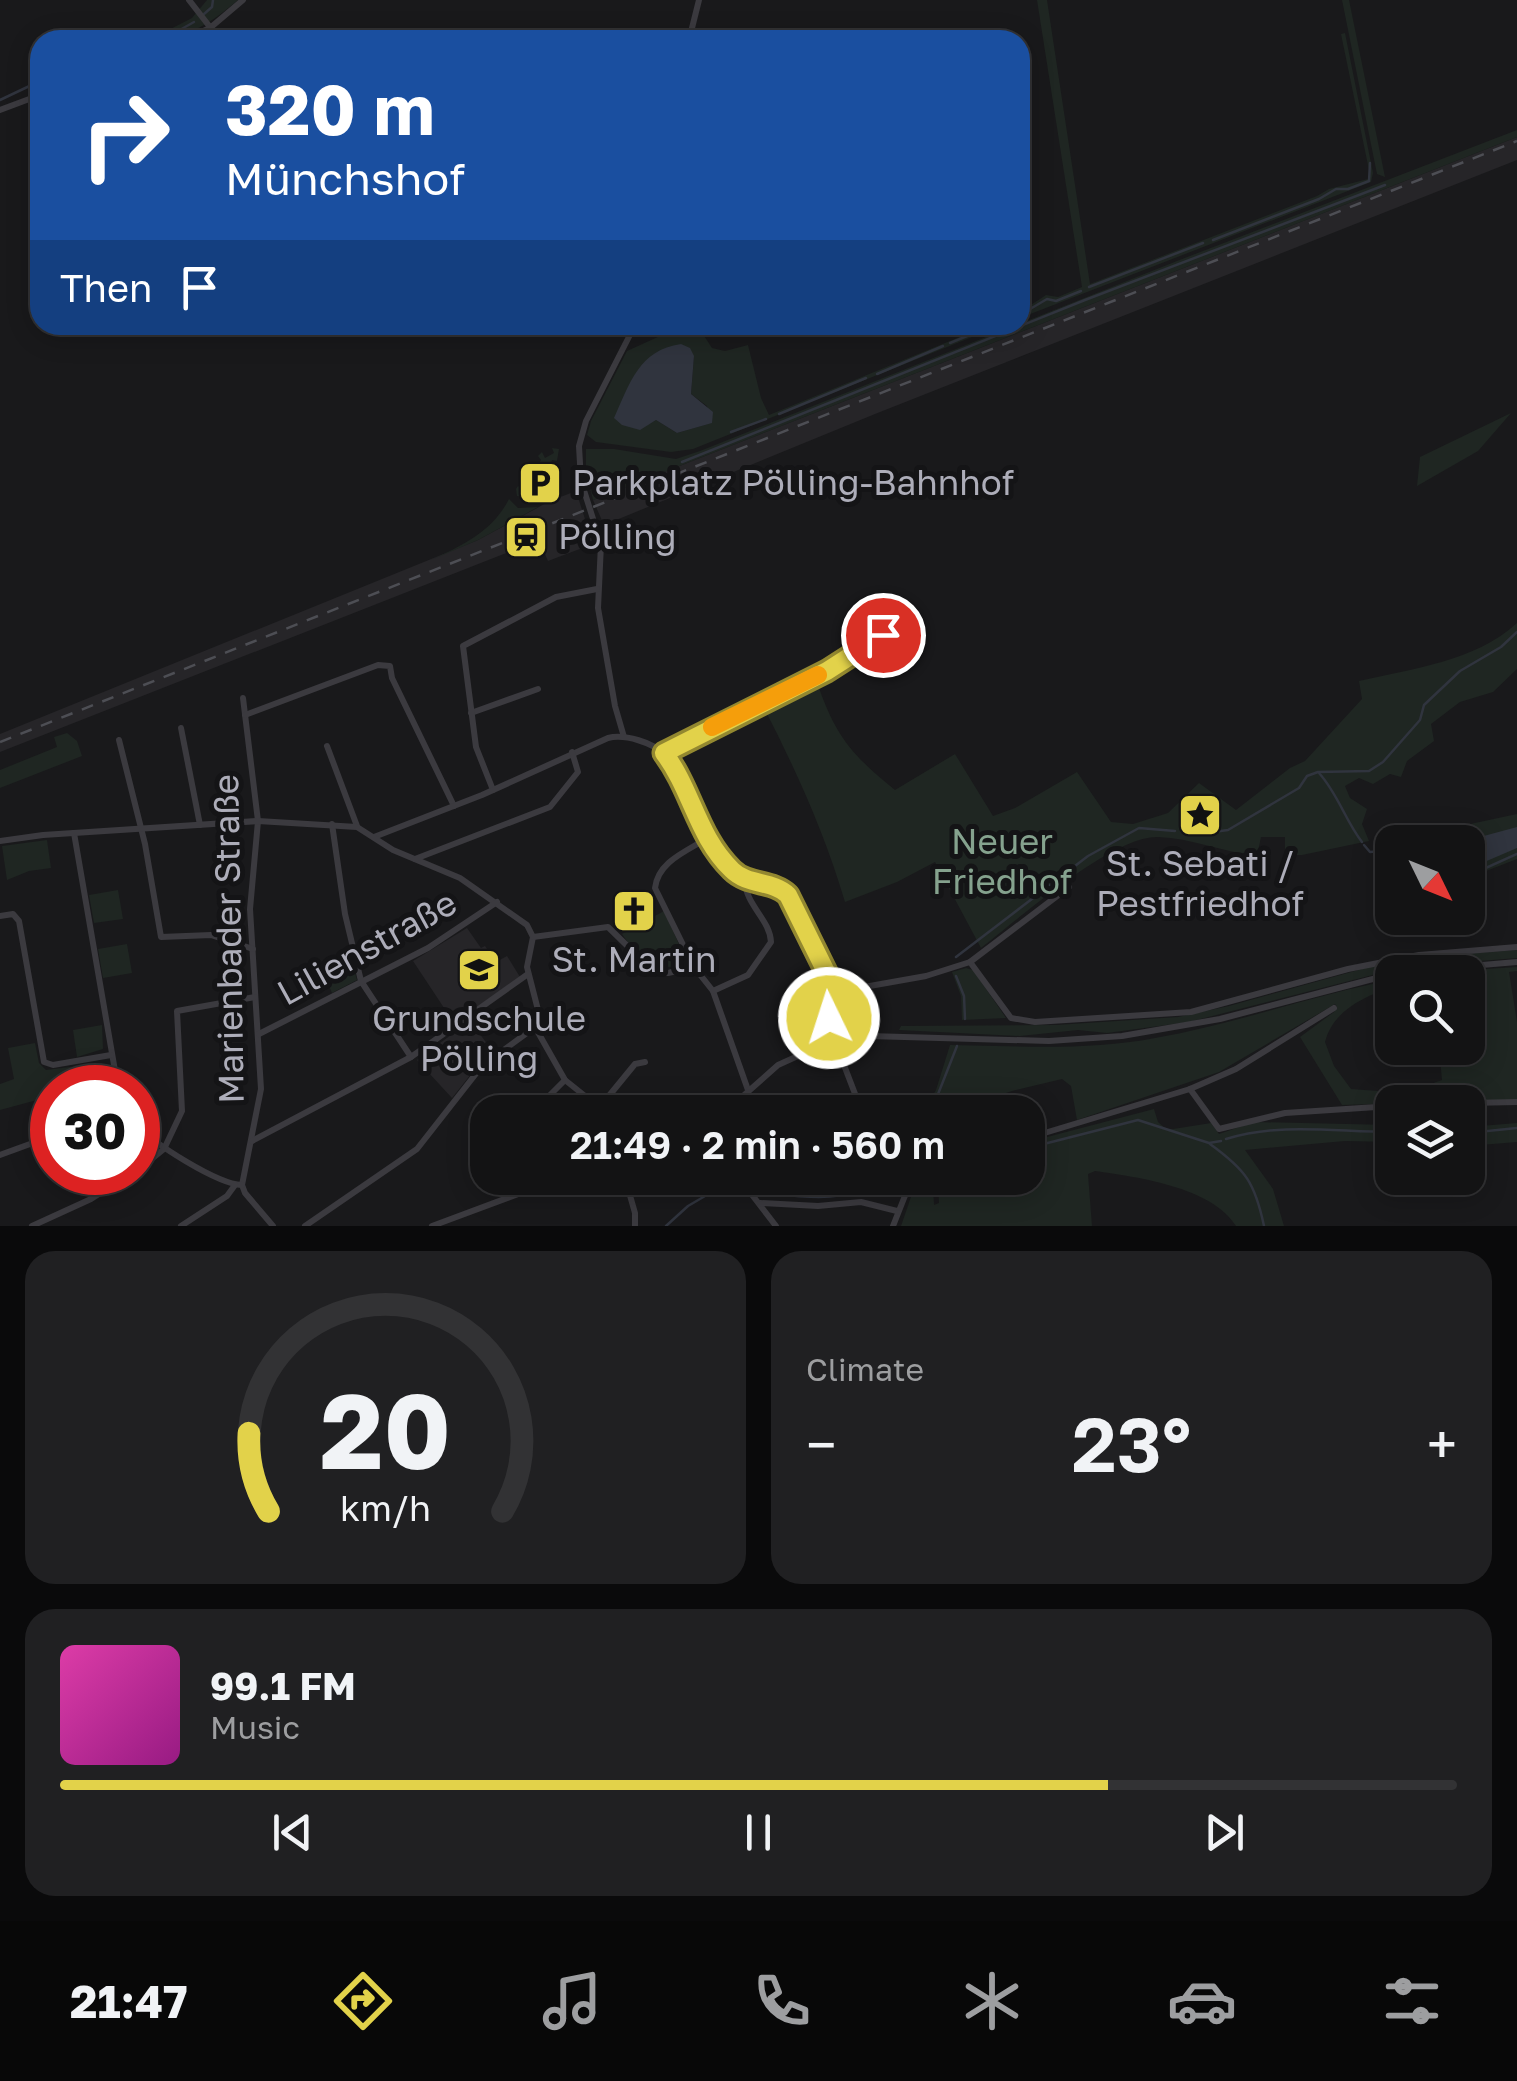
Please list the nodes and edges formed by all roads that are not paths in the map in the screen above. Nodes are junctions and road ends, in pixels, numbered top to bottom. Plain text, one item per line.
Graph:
1 (189, 0) edge
2 (243, 0) edge
3 (699, 0) edge
4 (210, 28) junction
5 (206, 30) edge
6 (692, 30) edge
7 (30, 98) edge
8 (0, 110) edge
9 (628, 335) edge
10 (597, 589) junction
11 (883, 635) dead end
12 (538, 689) dead end
13 (242, 698) dead end
14 (471, 713) junction
15 (244, 715) junction
16 (181, 728) dead end
17 (624, 737) junction
18 (119, 740) dead end
19 (328, 746) dead end
20 (572, 752) junction
21 (664, 753) junction
22 (493, 790) junction
23 (454, 806) junction
24 (258, 822) junction
25 (332, 824) junction
26 (200, 825) junction
27 (357, 828) junction
28 (141, 829) junction
29 (74, 832) junction
30 (373, 837) junction
31 (706, 840) junction
32 (0, 841) edge
33 (414, 860) junction
34 (745, 880) junction
35 (1068, 887) dead end
36 (497, 902) junction
37 (0, 916) edge
38 (533, 938) junction
39 (1517, 948) edge
40 (253, 950) junction
41 (970, 962) junction
42 (1517, 962) edge
43 (1485, 965) edge
44 (694, 966) junction
45 (528, 974) junction
46 (1375, 978) edge
47 (361, 981) junction
48 (713, 991) junction
49 (836, 992) junction
50 (255, 997) junction
51 (1334, 1008) dead end
52 (535, 1027) junction
53 (259, 1034) junction
54 (833, 1040) junction
55 (111, 1055) junction
56 (411, 1057) junction
57 (645, 1062) dead end
58 (113, 1065) edge
59 (565, 1080) junction
60 (1190, 1089) junction
61 (748, 1090) junction
62 (546, 1095) edge
63 (584, 1095) edge
64 (612, 1095) edge
65 (743, 1095) edge
66 (855, 1095) edge
67 (1517, 1102) edge
68 (1485, 1103) edge
69 (1375, 1107) edge
70 (1045, 1133) edge
71 (252, 1141) junction
72 (30, 1144) edge
73 (160, 1145) edge
74 (164, 1149) junction
75 (160, 1152) edge
76 (0, 1154) edge
77 (238, 1185) junction
78 (97, 1195) edge
79 (515, 1195) edge
80 (630, 1195) edge
81 (751, 1195) edge
82 (904, 1195) edge
83 (760, 1203) junction
84 (896, 1211) junction
85 (34, 1226) edge
86 (181, 1226) edge
87 (272, 1226) edge
88 (305, 1226) edge
89 (432, 1226) edge
90 (635, 1226) edge
91 (776, 1226) edge
92 (893, 1226) edge

1 - 4 street
2 - 4 street
3 - 6 street
4 - 5 street
7 - 8 street
9 - 10 street
10 - 14 street
10 - 17 street
11 - 21 street
12 - 14 street
13 - 15 street, Marienbader Straße
14 - 22 street
15 - 23 street
15 - 24 street, Marienbader Straße
16 - 26 street
17 - 20 street
17 - 21 street
18 - 28 street
19 - 27 street
20 - 22 street
20 - 33 street
21 - 31 street
22 - 23 street
23 - 30 street
24 - 25 street
24 - 26 street
24 - 40 street, Marienbader Straße
25 - 27 street
25 - 47 street
26 - 28 street
27 - 30 street
28 - 29 street
28 - 40 street
29 - 32 street
29 - 55 street
30 - 33 street
31 - 34 street
31 - 44 street
33 - 36 street
34 - 48 street
34 - 49 street
35 - 41 street
36 - 38 street
36 - 47 street, Lilienstraße
37 - 55 street
38 - 44 street
38 - 45 street
39 - 41 street
40 - 50 street, Marienbader Straße
41 - 49 street
42 - 43 street
44 - 48 street
45 - 52 street
45 - 56 street
46 - 54 street
47 - 53 street, Lilienstraße
47 - 56 street
48 - 61 street
49 - 54 street
50 - 53 street, Marienbader Straße
50 - 74 street
51 - 60 street
52 - 59 street
52 - 88 street
53 - 71 street, Marienbader Straße
54 - 61 street
54 - 66 street
55 - 58 street
56 - 71 street
57 - 64 street
59 - 62 street
59 - 63 street
60 - 69 street
60 - 70 street
61 - 65 street
67 - 68 street
71 - 77 street, Marienbader Straße
72 - 76 street
73 - 74 street
74 - 75 street
74 - 77 street
77 - 86 street
77 - 87 street
78 - 85 street
79 - 89 street
80 - 90 street
81 - 83 street
82 - 84 street
83 - 84 street
83 - 91 street
84 - 92 street

